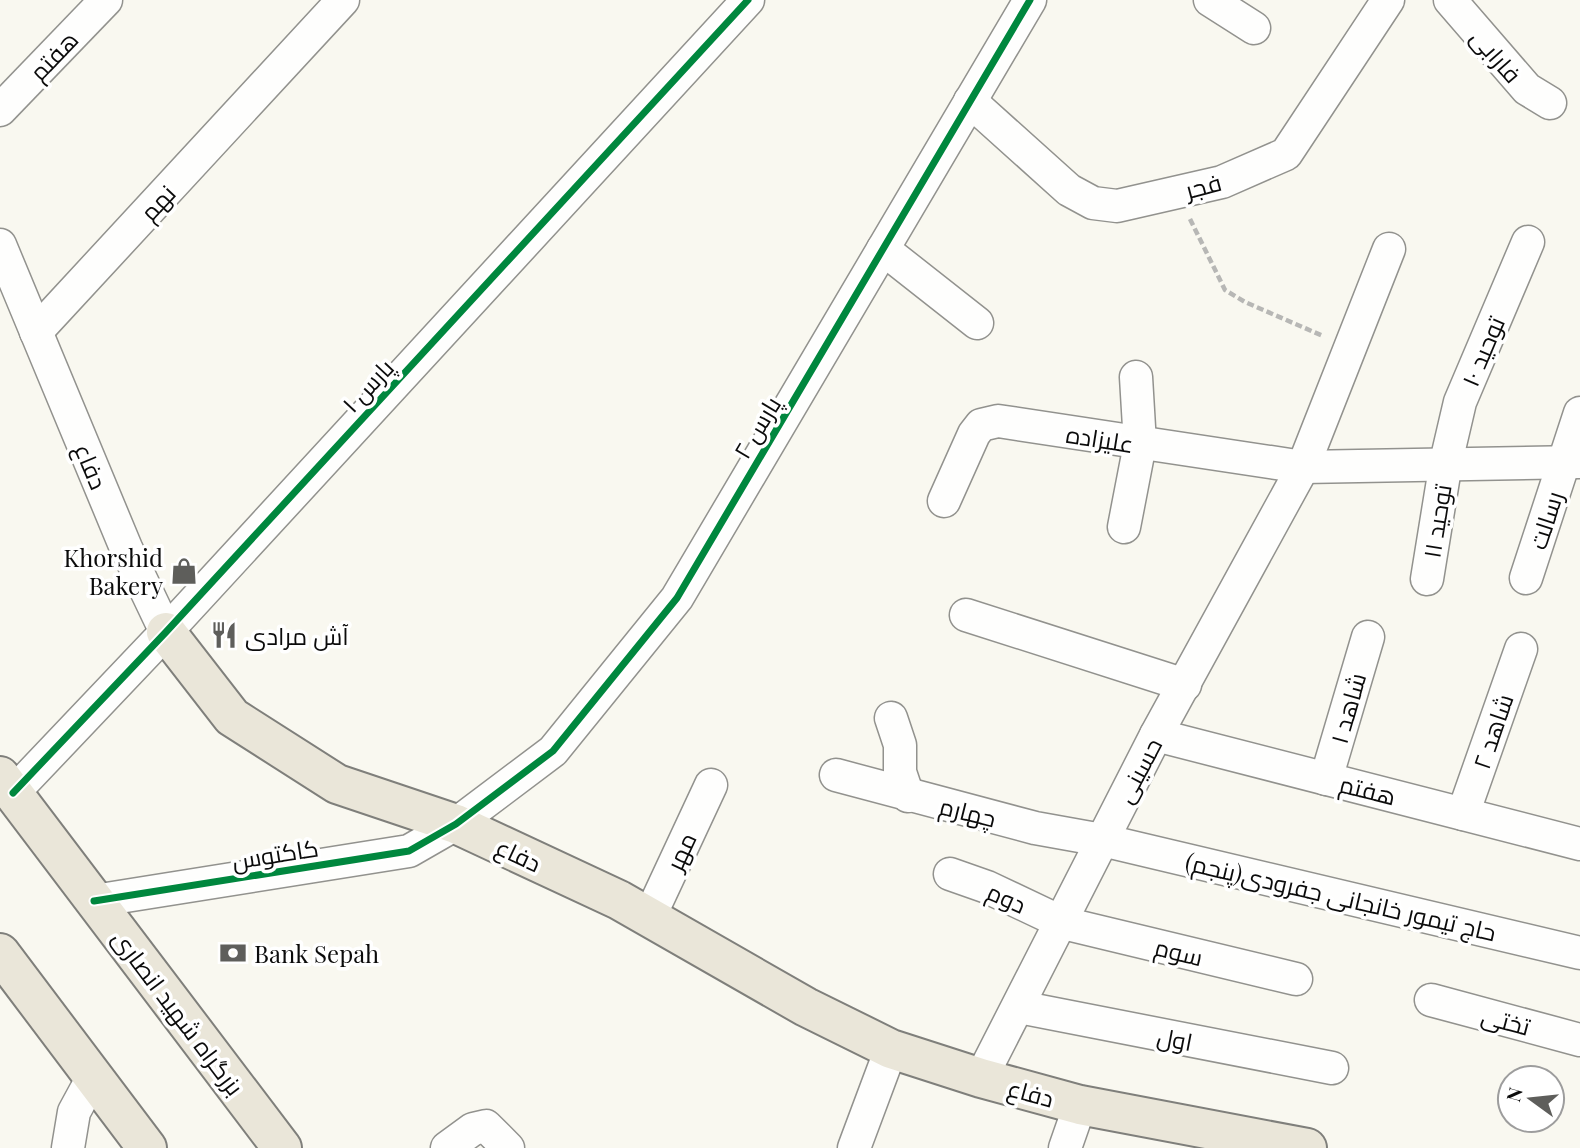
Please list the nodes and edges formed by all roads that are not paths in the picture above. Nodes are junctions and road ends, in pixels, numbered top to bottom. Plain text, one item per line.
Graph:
1 (106, 0) edge
2 (343, 0) edge
3 (748, 0) edge
4 (1030, 0) edge
5 (1210, 0) edge
6 (1388, 0) edge
7 (1450, 0) edge
8 (1254, 28) dead end
9 (971, 101) junction
10 (1550, 103) dead end
11 (0, 110) edge
12 (1528, 242) dead end
13 (0, 245) edge
14 (883, 249) junction
15 (1389, 249) dead end
16 (978, 323) dead end
17 (36, 332) junction
18 (1136, 377) dead end
19 (1580, 413) edge
20 (1140, 444) junction
21 (1221, 455) dead end
22 (1446, 462) junction
23 (1572, 462) edge
24 (1303, 467) junction
25 (944, 501) dead end
26 (1124, 527) dead end
27 (1427, 579) dead end
28 (1526, 579) dead end
29 (966, 615) dead end
30 (166, 632) junction
31 (1368, 637) dead end
32 (1521, 649) dead end
33 (1185, 685) junction
34 (891, 718) dead end
35 (1156, 735) junction
36 (836, 775) dead end
37 (1326, 779) junction
38 (6, 785) edge
39 (711, 785) dead end
40 (908, 796) junction
41 (1463, 814) junction
42 (456, 824) junction
43 (1102, 840) junction
44 (1580, 844) edge
45 (950, 874) dead end
46 (94, 901) junction
47 (649, 918) junction
48 (1063, 922) junction
49 (0, 953) edge
50 (1580, 953) edge
51 (1296, 979) dead end
52 (1431, 1000) dead end
53 (1019, 1007) junction
54 (1580, 1041) edge
55 (891, 1049) junction
56 (1332, 1068) dead end
57 (93, 1077) junction
58 (981, 1078) junction
59 (1080, 1105) junction
60 (497, 1137) edge
61 (68, 1148) edge
62 (147, 1148) edge
63 (282, 1148) edge
64 (447, 1148) edge
65 (854, 1148) edge
66 (1065, 1148) edge
67 (1307, 1148) edge

1 - 11 street, هفتم
2 - 17 street, نهم
3 - 30 street, پارس ۱
4 - 9 street, پارس ۲
5 - 8 street
6 - 9 street, فجر
7 - 10 street, فارابی
9 - 14 street, پارس ۲
12 - 22 street, توحید ۱۰
13 - 17 street, دفاع
14 - 16 street
14 - 42 street, پارس ۲
15 - 24 street
17 - 30 street, دفاع
18 - 20 street
19 - 23 street
20 - 24 street, علیزاده
20 - 25 street, علیزاده
20 - 26 street
21 - 24 street, علیزاده
22 - 23 street, علیزاده
22 - 24 street, علیزاده
22 - 27 street, توحید ‍۱۱
23 - 28 street, رسالت
24 - 33 street, حسینی
29 - 33 street
30 - 38 street, پارس ۱
30 - 42 main road, دفاع
31 - 37 street, شاهد ۱
32 - 41 street, شاهد ۲
33 - 35 street, حسینی
34 - 40 street
35 - 37 street, هفتم
35 - 43 street, حسینی
36 - 40 street, چهارم
37 - 41 street, هفتم
38 - 46 main road, بزرگراه شهید انصاری
39 - 47 street, مهر
40 - 43 street, چهارم
41 - 44 street, هفتم
42 - 46 street, کاکتوس
42 - 47 main road, دفاع
43 - 48 street, حسینی
43 - 50 street, حاج تیمور خانجانی جفرودی(پنجم)
45 - 48 street, دوم
46 - 63 main road, بزرگراه شهید انصاری
47 - 55 main road, دفاع
48 - 51 street, سوم
48 - 53 street, حسینی
49 - 57 main road
52 - 54 street, تختی
53 - 56 street, اول
53 - 58 street, حسینی
55 - 58 main road, دفاع
55 - 65 street
57 - 61 street
57 - 62 main road
58 - 59 main road, دفاع
59 - 66 street
59 - 67 main road, دفاع
60 - 64 street

